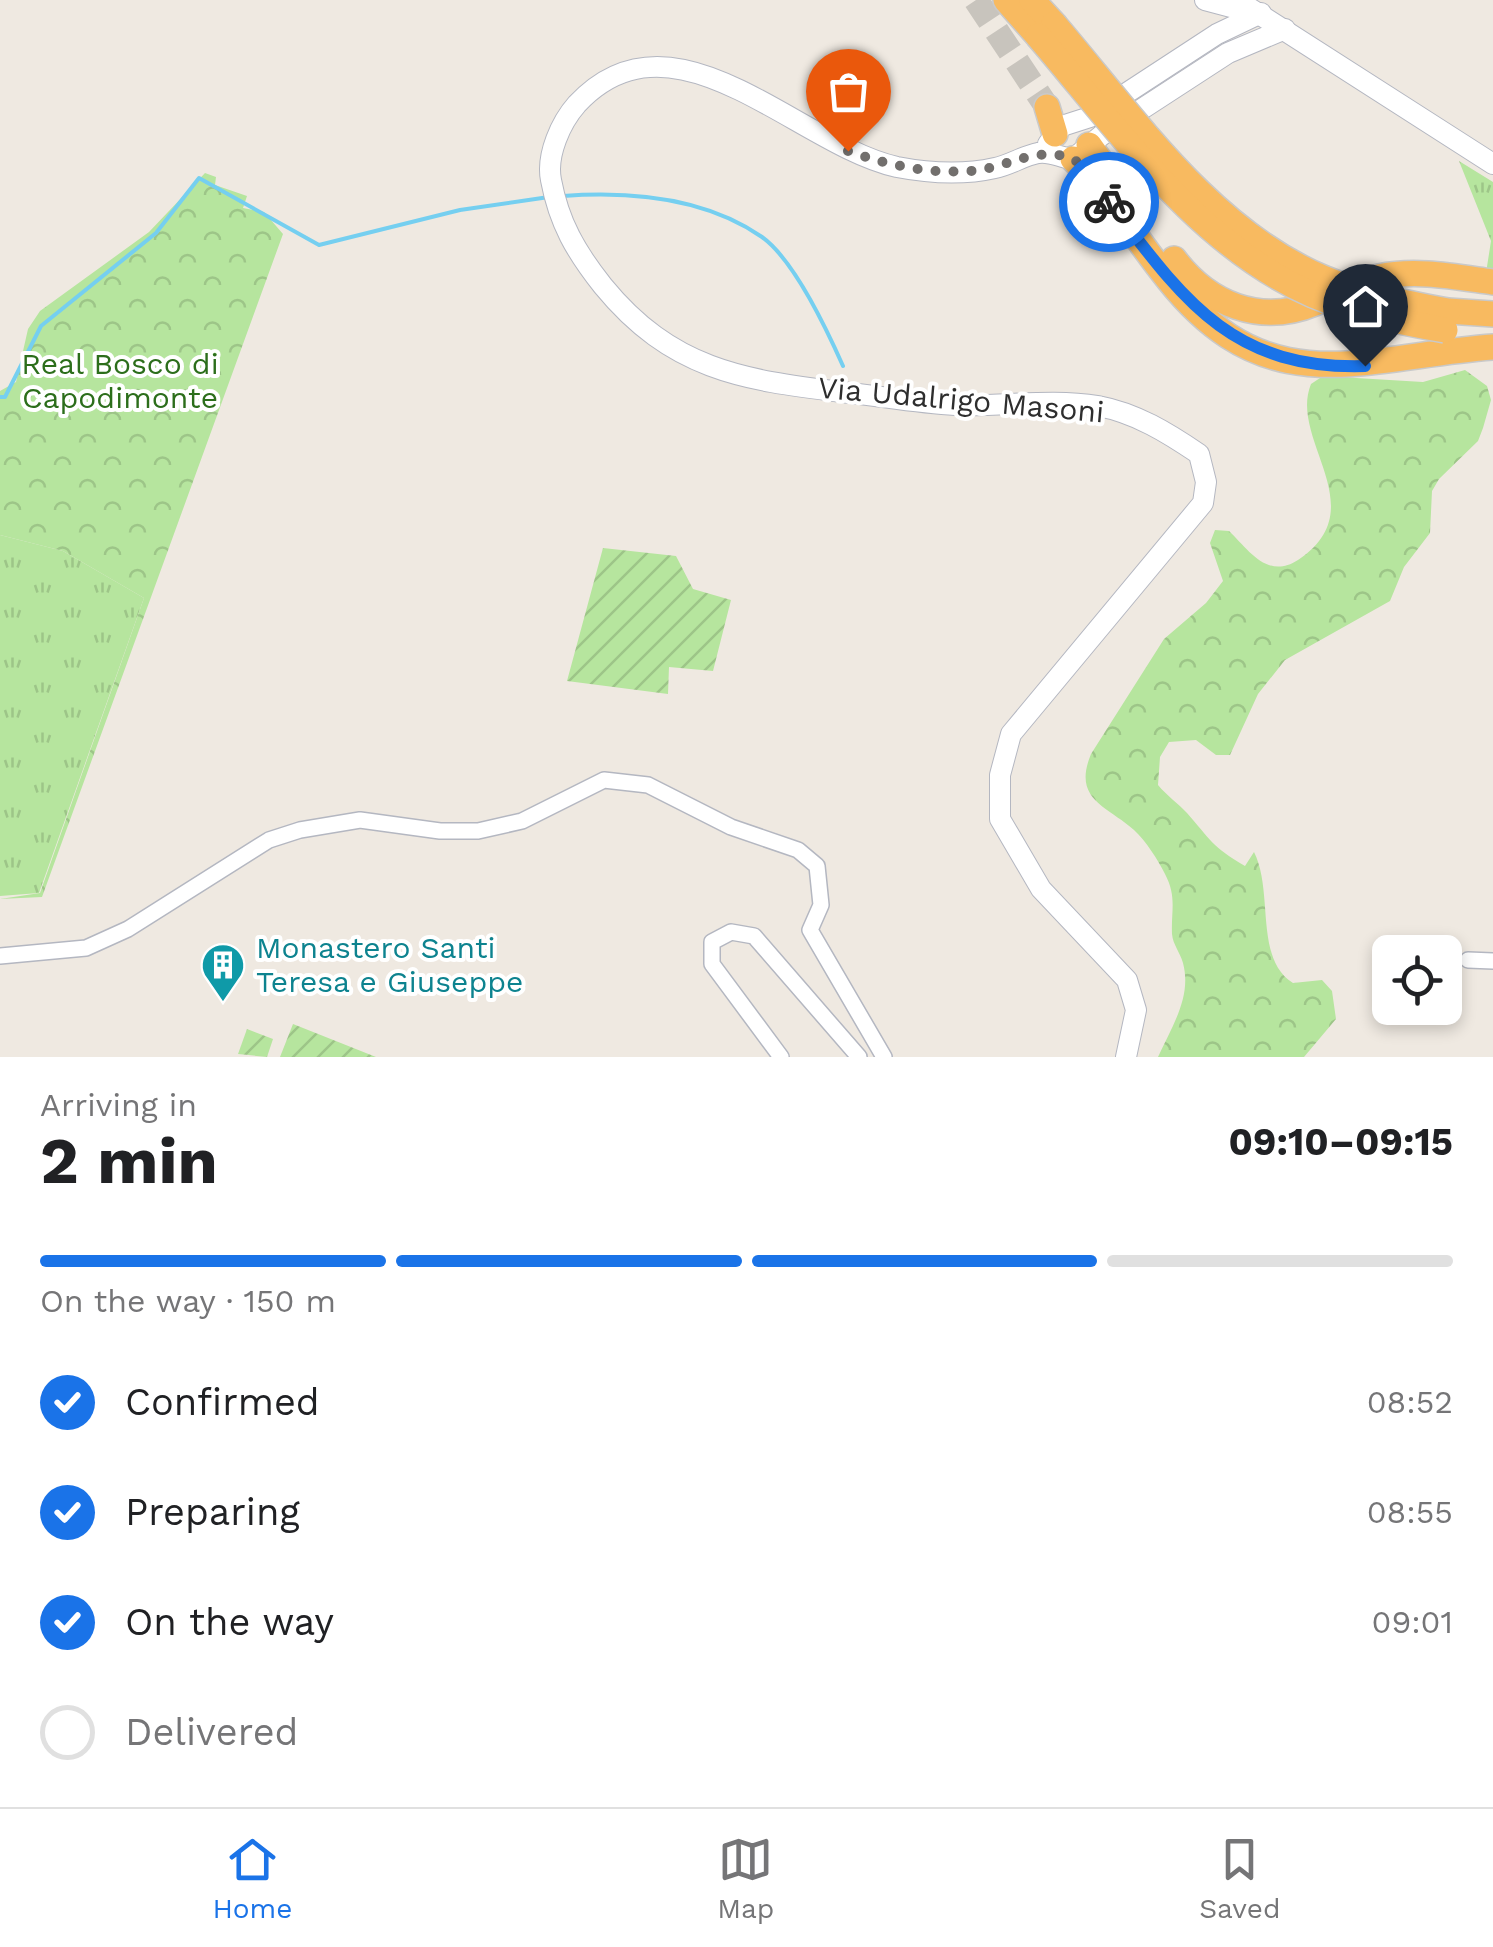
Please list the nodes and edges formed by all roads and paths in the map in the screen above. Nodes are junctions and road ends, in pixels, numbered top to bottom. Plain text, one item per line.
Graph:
1 (1006, 0) edge
2 (1032, 0) edge
3 (1238, 0) edge
4 (1209, 2) edge
5 (1260, 14) junction
6 (1046, 30) junction
7 (1286, 30) junction
8 (1217, 34) junction
9 (1228, 53) junction
10 (1047, 107) tunnel mouth
11 (1069, 148) junction
12 (1493, 164) edge
13 (1493, 282) edge
14 (1493, 314) edge
15 (1493, 333) edge
16 (1493, 346) edge
17 (0, 956) edge
18 (1468, 960) dead end
19 (1493, 961) edge
20 (781, 1057) edge
21 (860, 1057) edge
22 (884, 1057) edge
23 (1126, 1057) edge

1 - 6 highway
2 - 6 highway
3 - 5 street
4 - 5 street
4 - 8 street
5 - 7 street
5 - 8 street, Via Udalrigo Masoni
5 - 9 street, Via Udalrigo Masoni
6 - 14 highway, bridge
6 - 15 highway, bridge
7 - 9 street, Via Udalrigo Masoni
7 - 12 street
8 - 11 street, Via Udalrigo Masoni
9 - 11 street, Via Udalrigo Masoni
10 - 11 highway
11 - 13 highway, bridge
11 - 16 highway
11 - 23 street, Via Udalrigo Masoni
17 - 22 street
18 - 19 street
20 - 21 street

